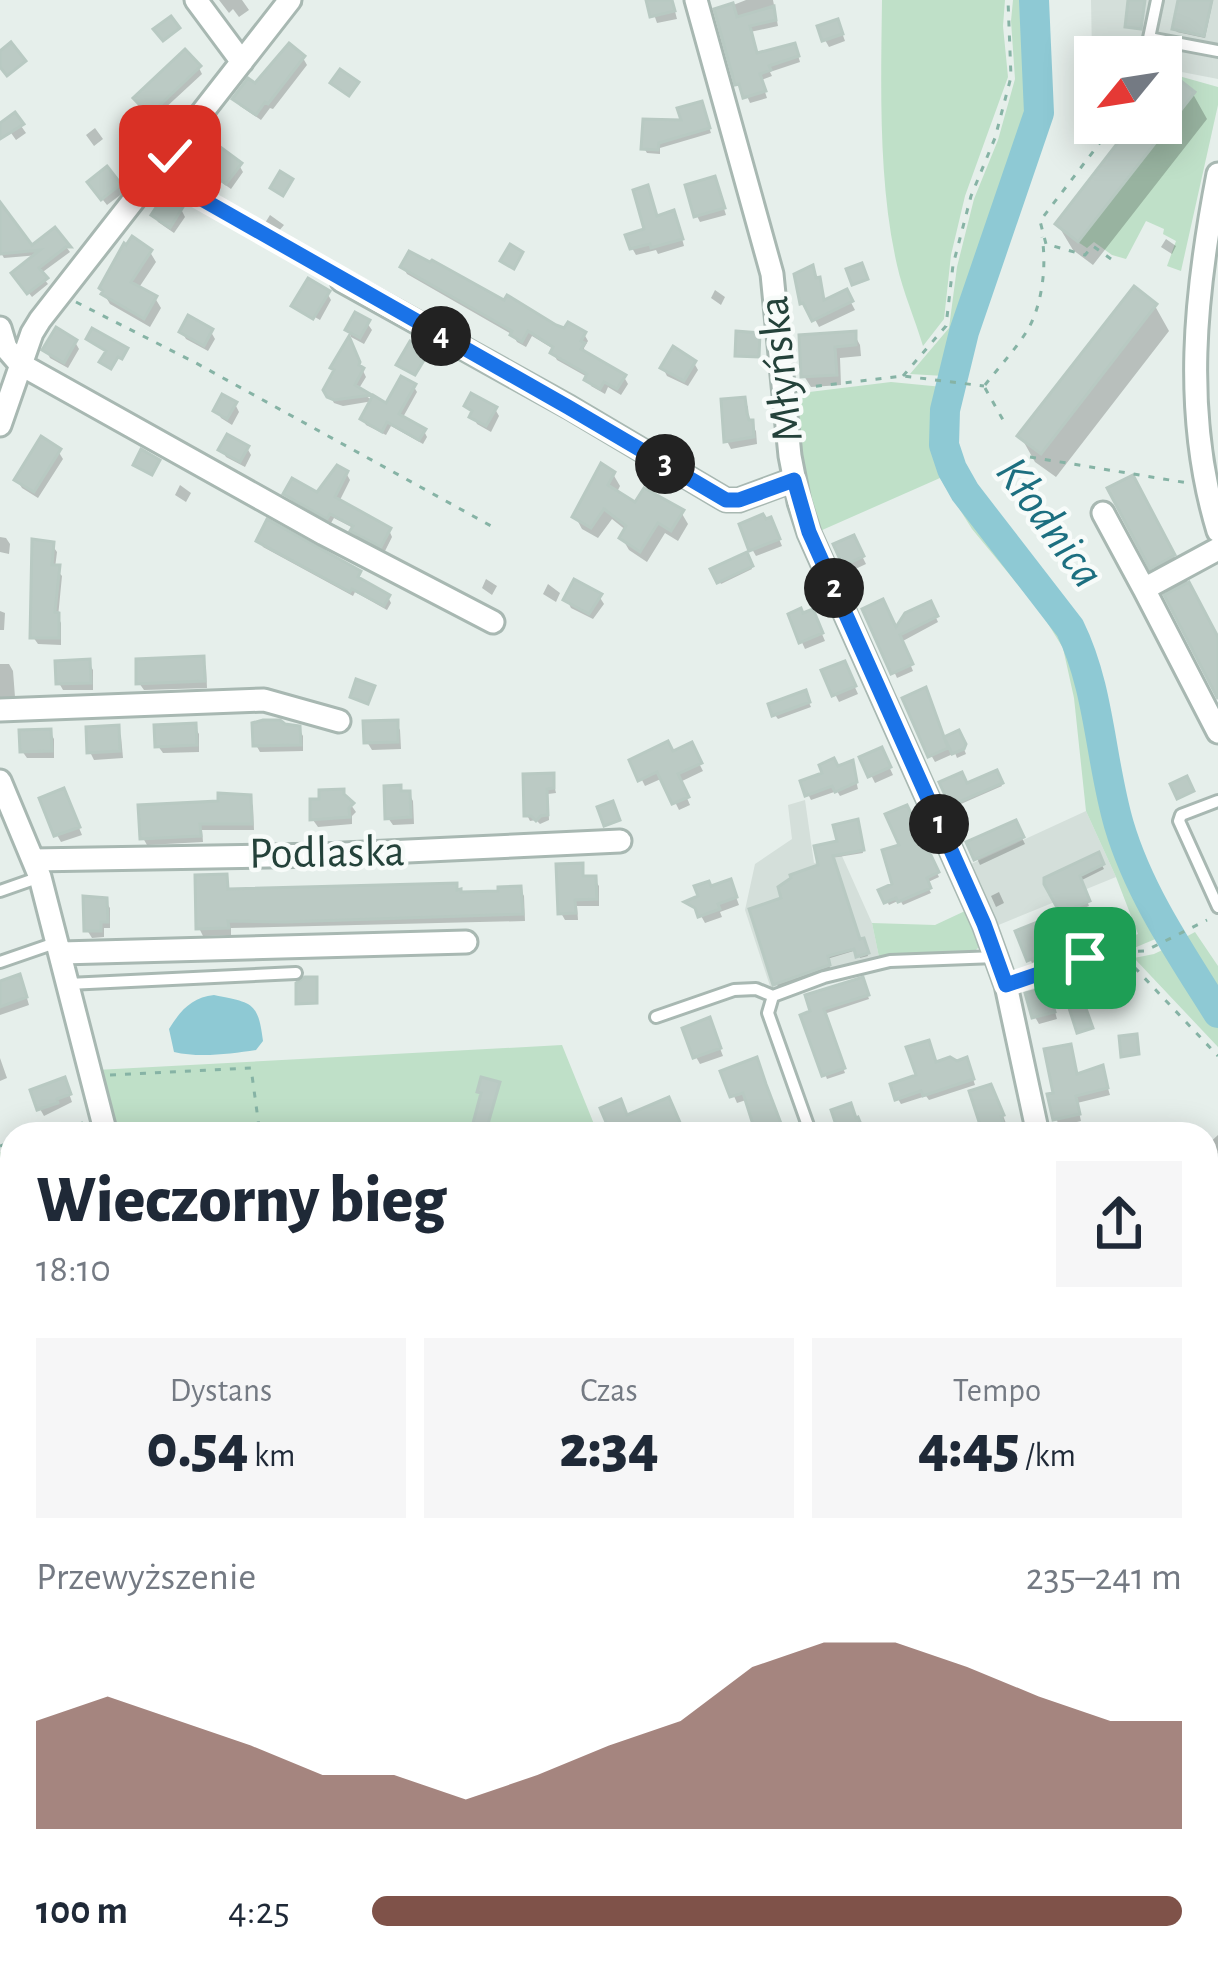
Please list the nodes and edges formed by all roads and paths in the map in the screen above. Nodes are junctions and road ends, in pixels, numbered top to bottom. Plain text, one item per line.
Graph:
1 (196, 0) edge
2 (290, 0) edge
3 (696, 0) edge
4 (1008, 0) edge
5 (1157, 0) edge
6 (1218, 51) edge
7 (242, 62) junction
8 (1099, 144) edge
9 (156, 173) junction
10 (1218, 174) edge
11 (1040, 220) junction
12 (1111, 259) dead end
13 (341, 280) joint
14 (59, 293) junction
15 (0, 328) edge
16 (20, 364) junction
17 (903, 376) junction
18 (984, 386) junction
19 (784, 390) junction
20 (0, 425) edge
21 (1006, 427) dead end
22 (1030, 457) dead end
23 (794, 480) junction
24 (1208, 487) junction
25 (1103, 513) dead end
26 (1217, 522) edge
27 (493, 527) dead end
28 (1218, 548) edge
29 (1144, 589) junction
30 (493, 622) dead end
31 (0, 710) edge
32 (339, 721) dead end
33 (1218, 732) edge
34 (0, 782) edge
35 (1218, 801) edge
36 (620, 841) dead end
37 (37, 868) junction
38 (0, 891) edge
39 (1218, 907) edge
40 (1201, 924) dead end
41 (466, 942) dead end
42 (60, 948) junction
43 (1120, 952) junction
44 (996, 957) junction
45 (0, 962) edge
46 (296, 973) dead end
47 (68, 984) junction
48 (1006, 985) junction
49 (773, 996) junction
50 (656, 1017) dead end
51 (1218, 1056) edge
52 (92, 1076) junction
53 (103, 1122) edge
54 (258, 1122) edge
55 (807, 1122) edge
56 (1035, 1122) edge

1 - 7 street
2 - 7 street
3 - 19 street, Młyńska
4 - 17 path
5 - 6 lane
7 - 9 street
8 - 11 path
9 - 13 lane
9 - 14 street
10 - 24 street
11 - 12 path
11 - 18 path
13 - 23 street
14 - 16 street
14 - 27 path
15 - 16 street
16 - 20 street
16 - 30 street
17 - 18 path
17 - 19 path
18 - 21 path
19 - 23 street, Młyńska
22 - 24 path
23 - 44 street, Młyńska
24 - 26 street
25 - 29 street
28 - 29 street
29 - 33 street
31 - 32 street
34 - 37 street
35 - 39 lane
36 - 37 street, Podlaska
37 - 38 lane
37 - 42 street
40 - 43 path
41 - 42 street, Podlaska
42 - 45 lane
42 - 47 street
43 - 48 path
43 - 51 path
44 - 48 street, Młyńska
44 - 49 lane
46 - 47 lane
47 - 52 street
48 - 56 street, Młyńska
49 - 50 lane
49 - 55 lane
52 - 53 street
52 - 54 path

